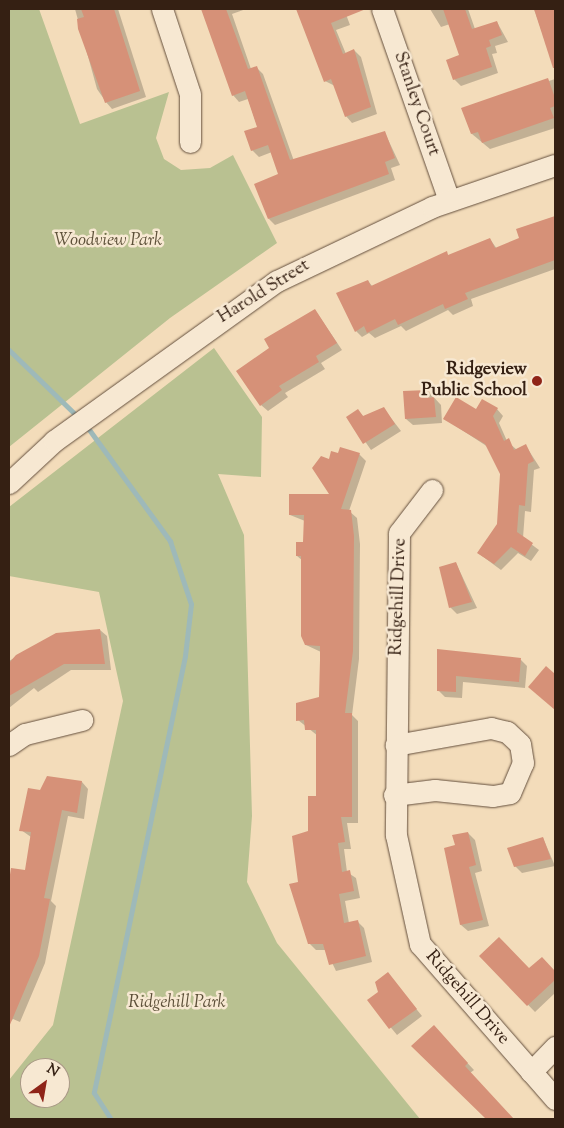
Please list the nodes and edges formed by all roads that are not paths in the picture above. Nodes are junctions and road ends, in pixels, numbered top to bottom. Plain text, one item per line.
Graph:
1 (162, 9) edge
2 (382, 9) edge
3 (190, 142) dead end
4 (555, 165) edge
5 (449, 200) junction
6 (9, 483) edge
7 (432, 490) dead end
8 (82, 720) dead end
9 (9, 745) edge
10 (396, 745) junction
11 (394, 795) junction
12 (555, 1047) edge
13 (531, 1072) junction
14 (555, 1099) edge

1 - 3 street
2 - 5 street, Stanley Court
4 - 5 street, Harold Street
5 - 6 street, Harold Street
7 - 10 street, Ridgehill Drive
8 - 9 street
10 - 11 street, Ridgehill Drive
10 - 11 street
11 - 13 street, Ridgehill Drive
12 - 13 street
13 - 14 street, Ridgehill Drive

